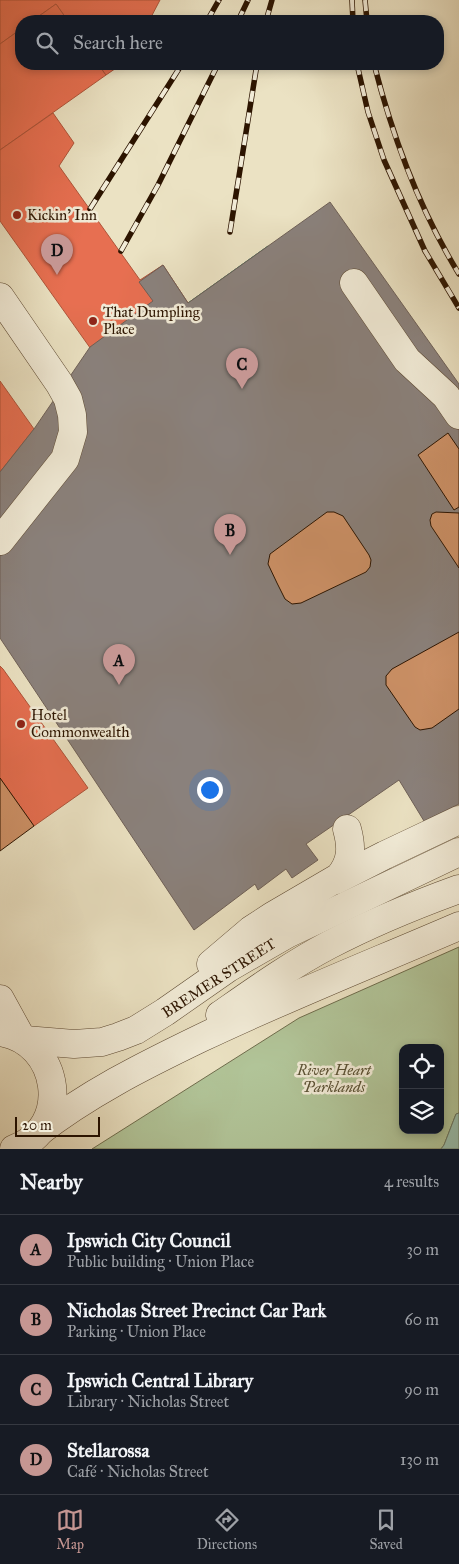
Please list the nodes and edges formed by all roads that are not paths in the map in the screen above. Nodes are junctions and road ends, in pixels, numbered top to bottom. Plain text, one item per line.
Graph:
1 (354, 283) dead end
2 (0, 297) edge
3 (459, 415) edge
4 (0, 541) edge
5 (459, 820) edge
6 (347, 829) dead end
7 (459, 852) edge
8 (328, 884) junction
9 (453, 891) edge
10 (459, 926) edge
11 (0, 999) edge
12 (165, 1012) junction
13 (16, 1037) edge
14 (140, 1068) junction
15 (23, 1144) edge

1 - 3 street
2 - 4 street
5 - 8 street
6 - 8 street
7 - 12 street, BREMER STREET
8 - 12 street
9 - 14 street
10 - 14 street
11 - 13 street
12 - 13 street, BREMER STREET
13 - 15 street
14 - 15 street

